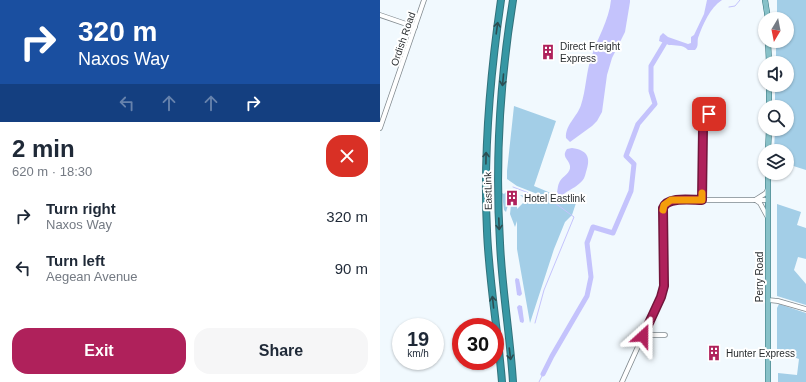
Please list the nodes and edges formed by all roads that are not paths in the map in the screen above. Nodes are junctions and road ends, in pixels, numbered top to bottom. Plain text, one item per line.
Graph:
1 (424, 0) edge
2 (501, 0) edge
3 (513, 0) edge
4 (765, 0) edge
5 (767, 12) edge
6 (380, 15) edge
7 (415, 27) junction
8 (715, 100) dead end
9 (380, 128) edge
10 (768, 180) edge
11 (768, 188) junction
12 (702, 200) junction
13 (754, 200) junction
14 (768, 200) junction
15 (768, 218) junction
16 (768, 300) junction
17 (806, 309) edge
18 (644, 332) junction
19 (665, 335) dead end
20 (502, 382) edge
21 (513, 382) edge
22 (622, 382) edge
23 (768, 382) edge

1 - 7 street, Ordish Road
20 -> 2 highway, EastLink
3 -> 21 highway, EastLink
4 - 5 main road
6 - 7 street
7 - 9 street, Ordish Road
8 - 12 street
10 - 11 main road, Perry Road
11 - 13 street
11 - 14 main road, Perry Road
12 - 13 street
12 - 18 street
13 - 14 street
13 - 15 street
14 - 15 main road, Perry Road
15 - 16 main road, Perry Road
16 - 17 street
16 - 23 main road, Perry Road
18 - 19 street
18 - 22 street

